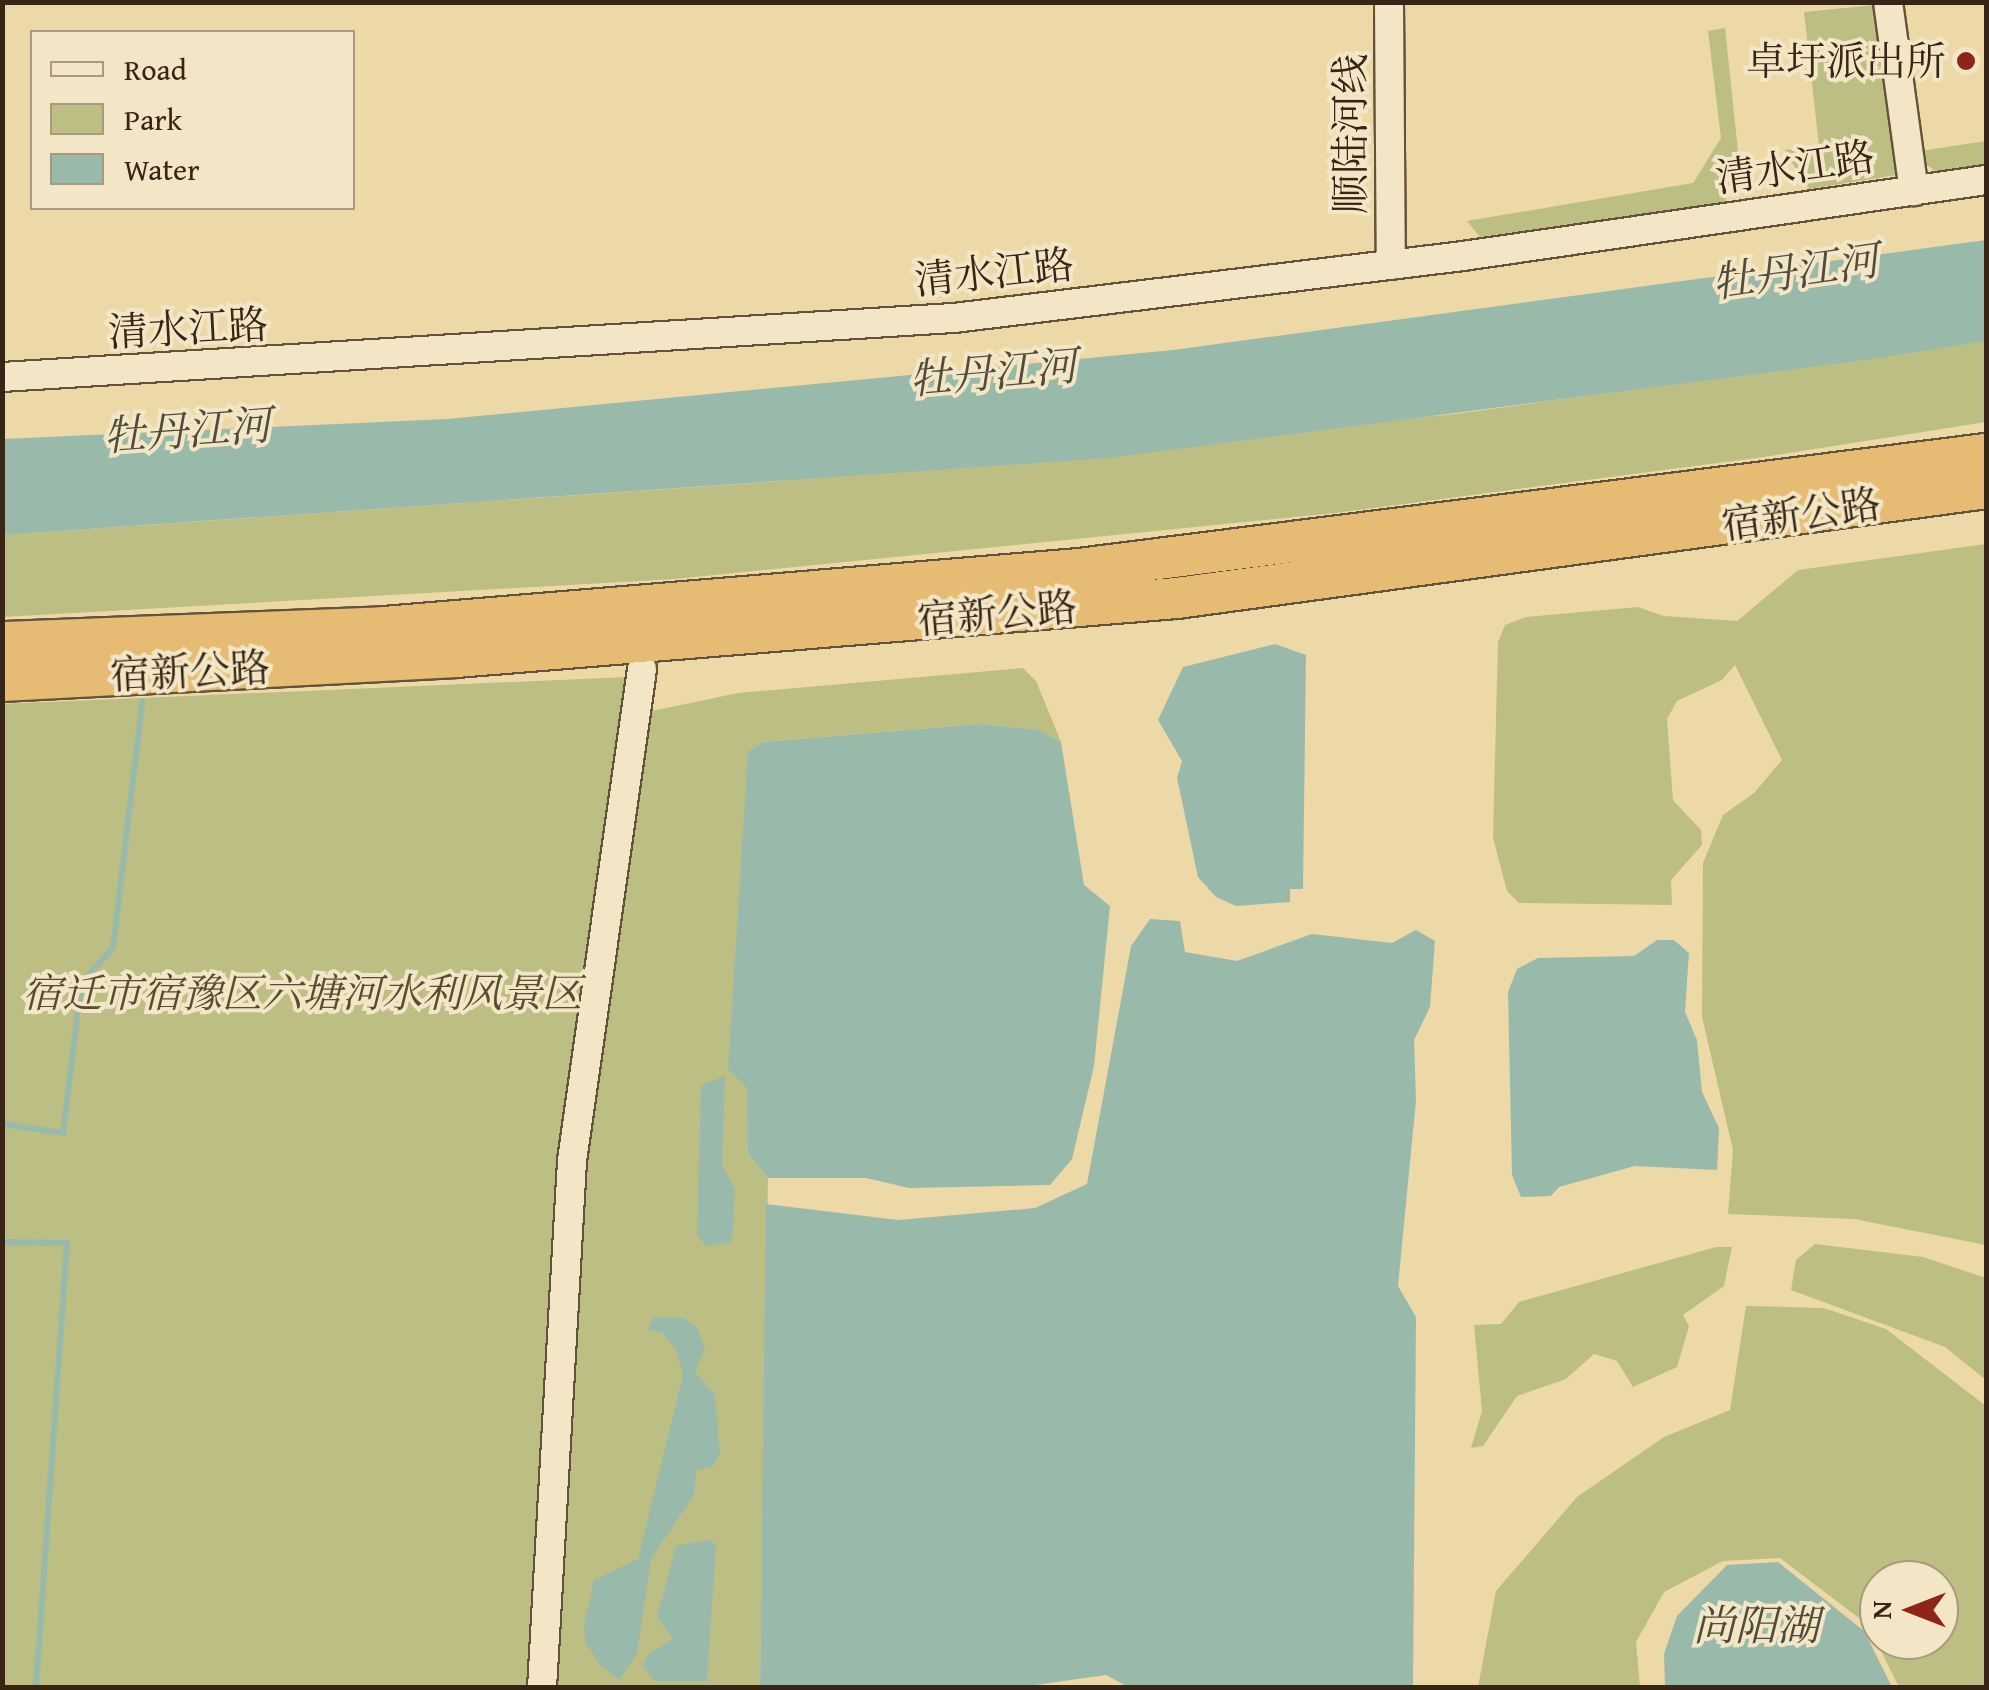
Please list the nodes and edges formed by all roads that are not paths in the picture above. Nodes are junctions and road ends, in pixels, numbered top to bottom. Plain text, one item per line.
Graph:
1 (1389, 2) edge
2 (1888, 2) edge
3 (1986, 180) edge
4 (1914, 191) junction
5 (1390, 265) junction
6 (2, 377) edge
7 (1986, 454) edge
8 (1986, 488) edge
9 (2, 642) edge
10 (642, 669) dead end
11 (2, 681) edge
12 (542, 1688) edge

1 - 5 street, 顺陆河线
2 - 4 street
3 - 4 street, 清水江路
4 - 5 street, 清水江路
5 - 6 street, 清水江路
7 - 9 highway, 宿新公路
8 - 11 highway, 宿新公路
10 - 12 street

